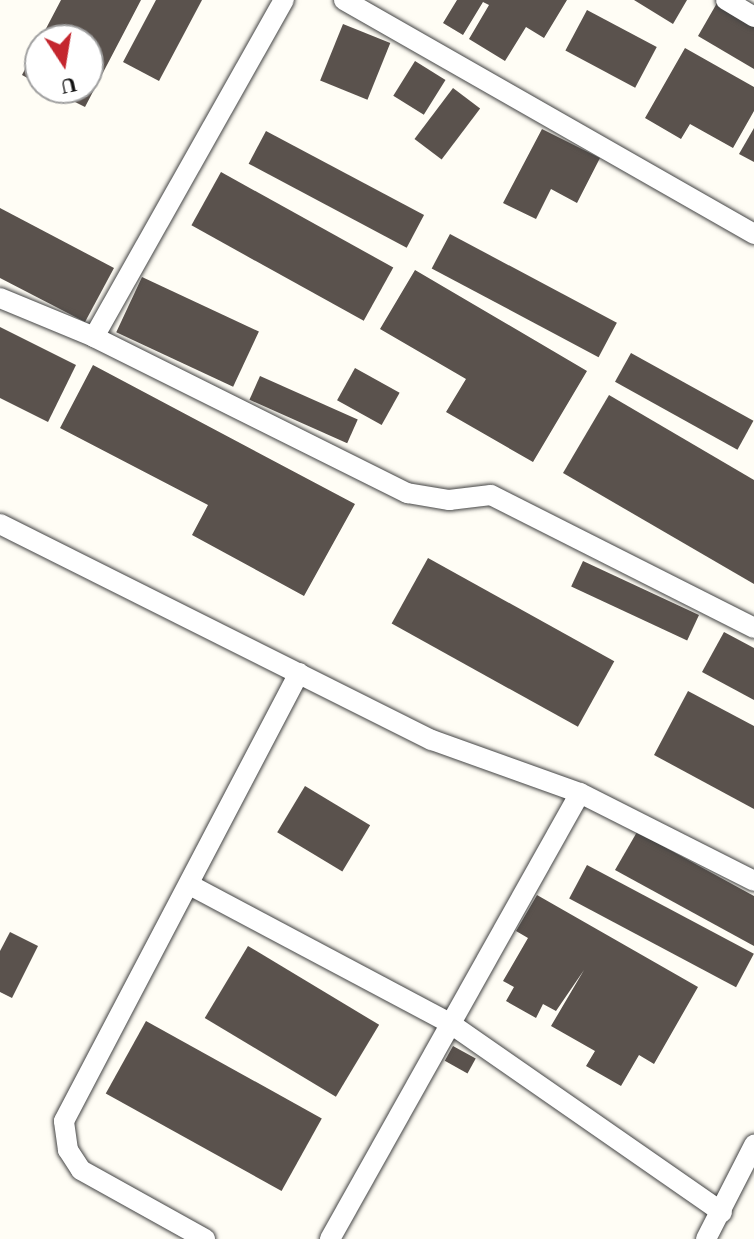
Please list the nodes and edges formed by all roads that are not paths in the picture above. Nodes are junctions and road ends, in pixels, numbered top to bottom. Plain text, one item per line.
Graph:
1 (284, 0) edge
2 (344, 0) edge
3 (726, 0) edge
4 (754, 17) edge
5 (754, 234) edge
6 (0, 298) edge
7 (94, 337) junction
8 (0, 524) edge
9 (754, 628) edge
10 (299, 673) junction
11 (580, 793) junction
12 (754, 881) edge
13 (190, 885) junction
14 (451, 1024) junction
15 (754, 1145) edge
16 (722, 1212) junction
17 (205, 1239) edge
18 (330, 1239) edge
19 (706, 1239) edge

1 - 7 lane
2 - 5 lane
3 - 4 lane
6 - 7 lane
7 - 9 lane
8 - 10 lane
10 - 11 lane
10 - 13 lane
11 - 12 lane
11 - 14 lane
13 - 14 lane
13 - 17 lane
14 - 16 lane
14 - 18 lane
15 - 16 lane
16 - 19 lane

